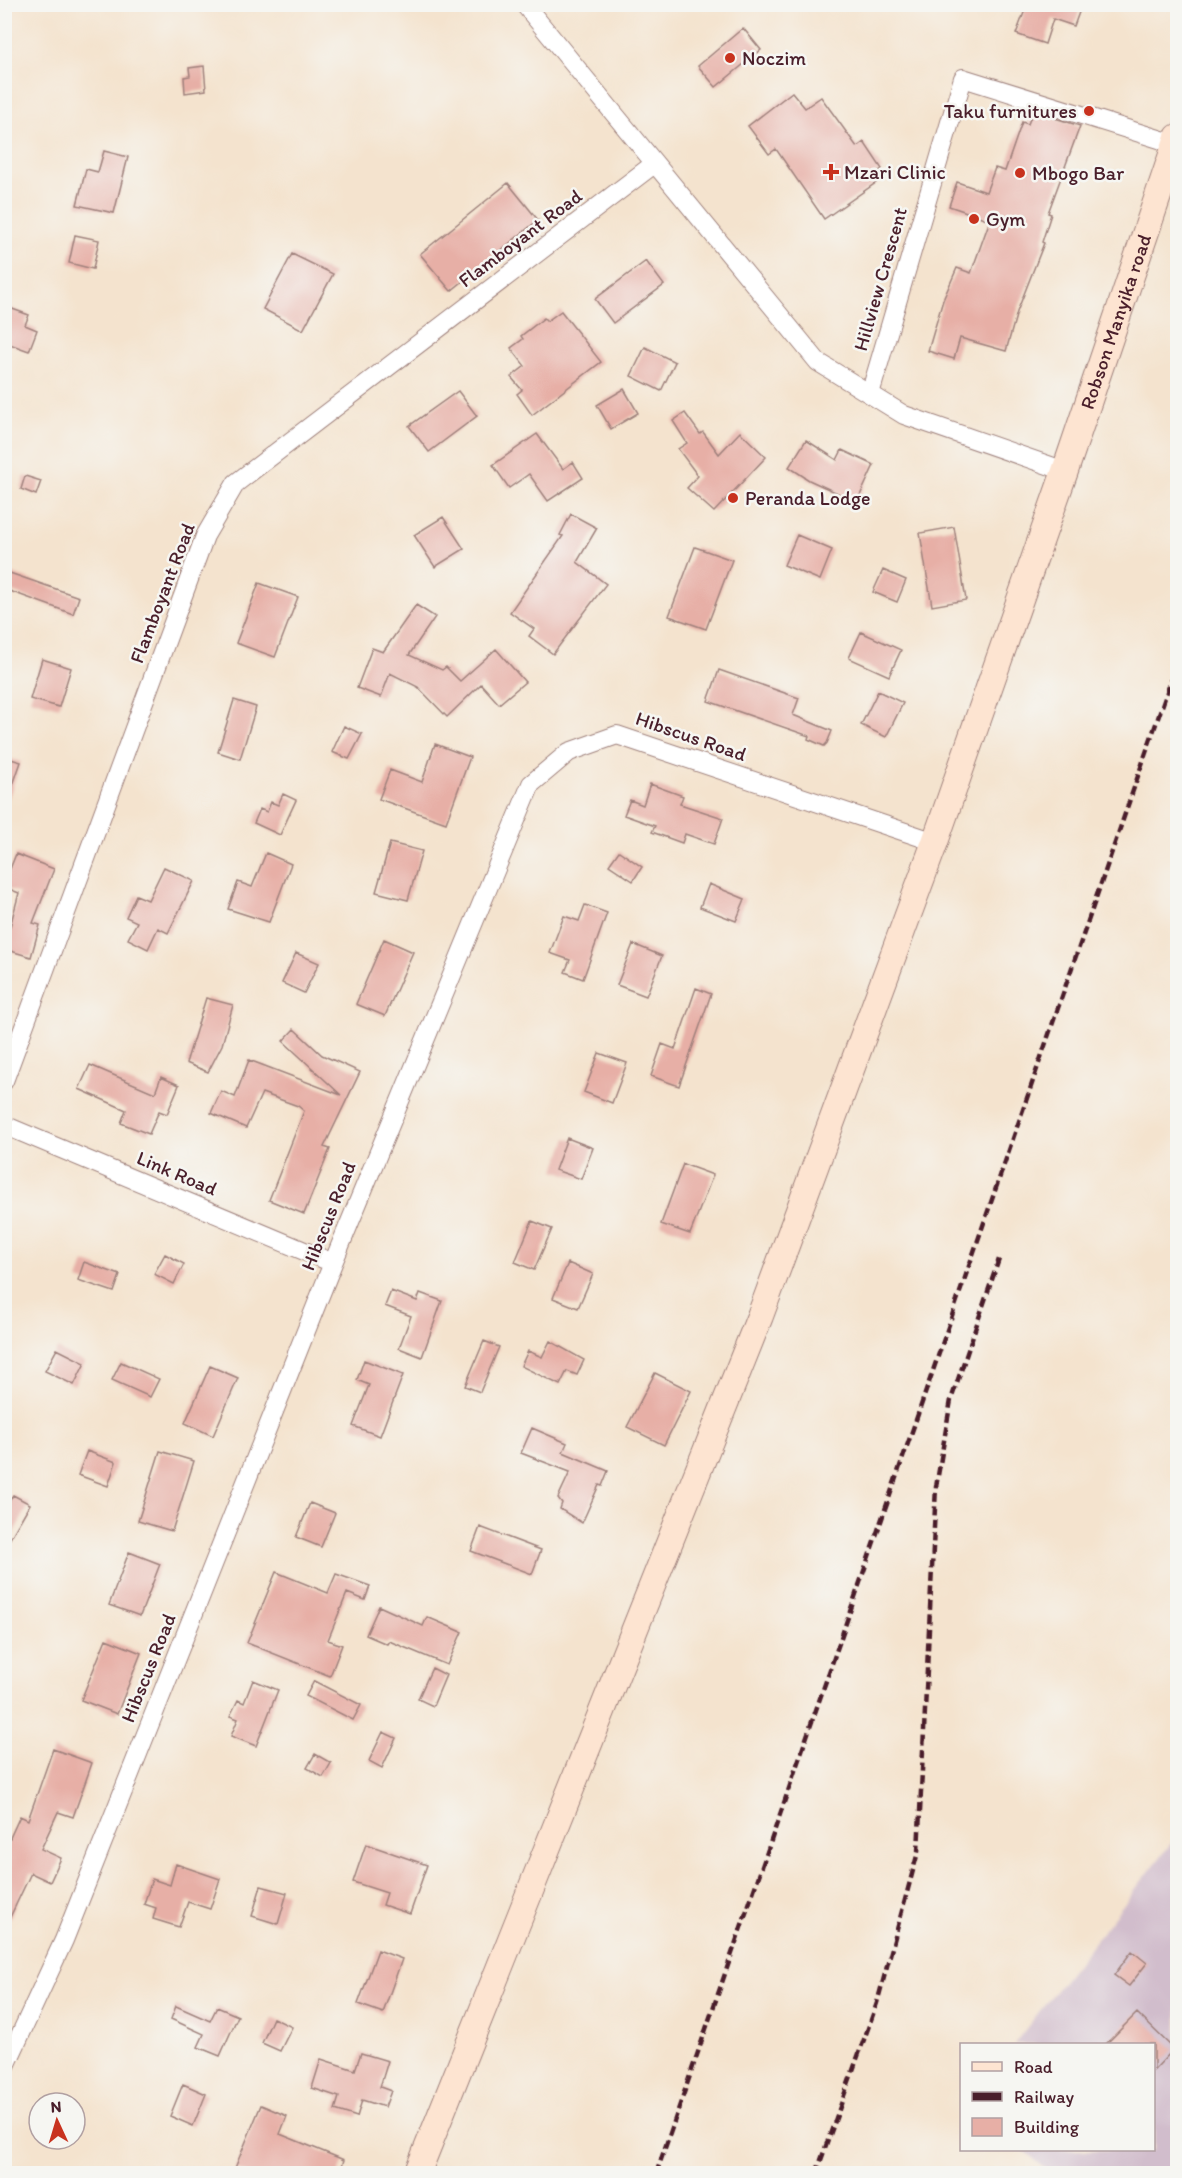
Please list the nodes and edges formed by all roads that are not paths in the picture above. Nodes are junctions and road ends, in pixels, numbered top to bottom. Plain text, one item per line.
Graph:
1 (524, 4) edge
2 (1176, 140) edge
3 (654, 164) junction
4 (870, 394) junction
5 (1065, 471) junction
6 (935, 842) junction
7 (4, 1081) edge
8 (4, 1125) edge
9 (333, 1263) junction
10 (4, 2070) edge
11 (417, 2174) edge

1 - 3 street, Hillview Crescent
2 - 4 street, Hillview Crescent
2 - 5 street, Robson Manyika road
3 - 4 street, Hillview Crescent
3 - 7 street, Flamboyant Road
4 - 5 street, Hillview Crescent
5 - 6 street, Robson Manyika road
6 - 9 street, Hibscus Road
6 - 11 street, Robson Manyika road
8 - 9 street, Link Road
9 - 10 street, Hibscus Road

